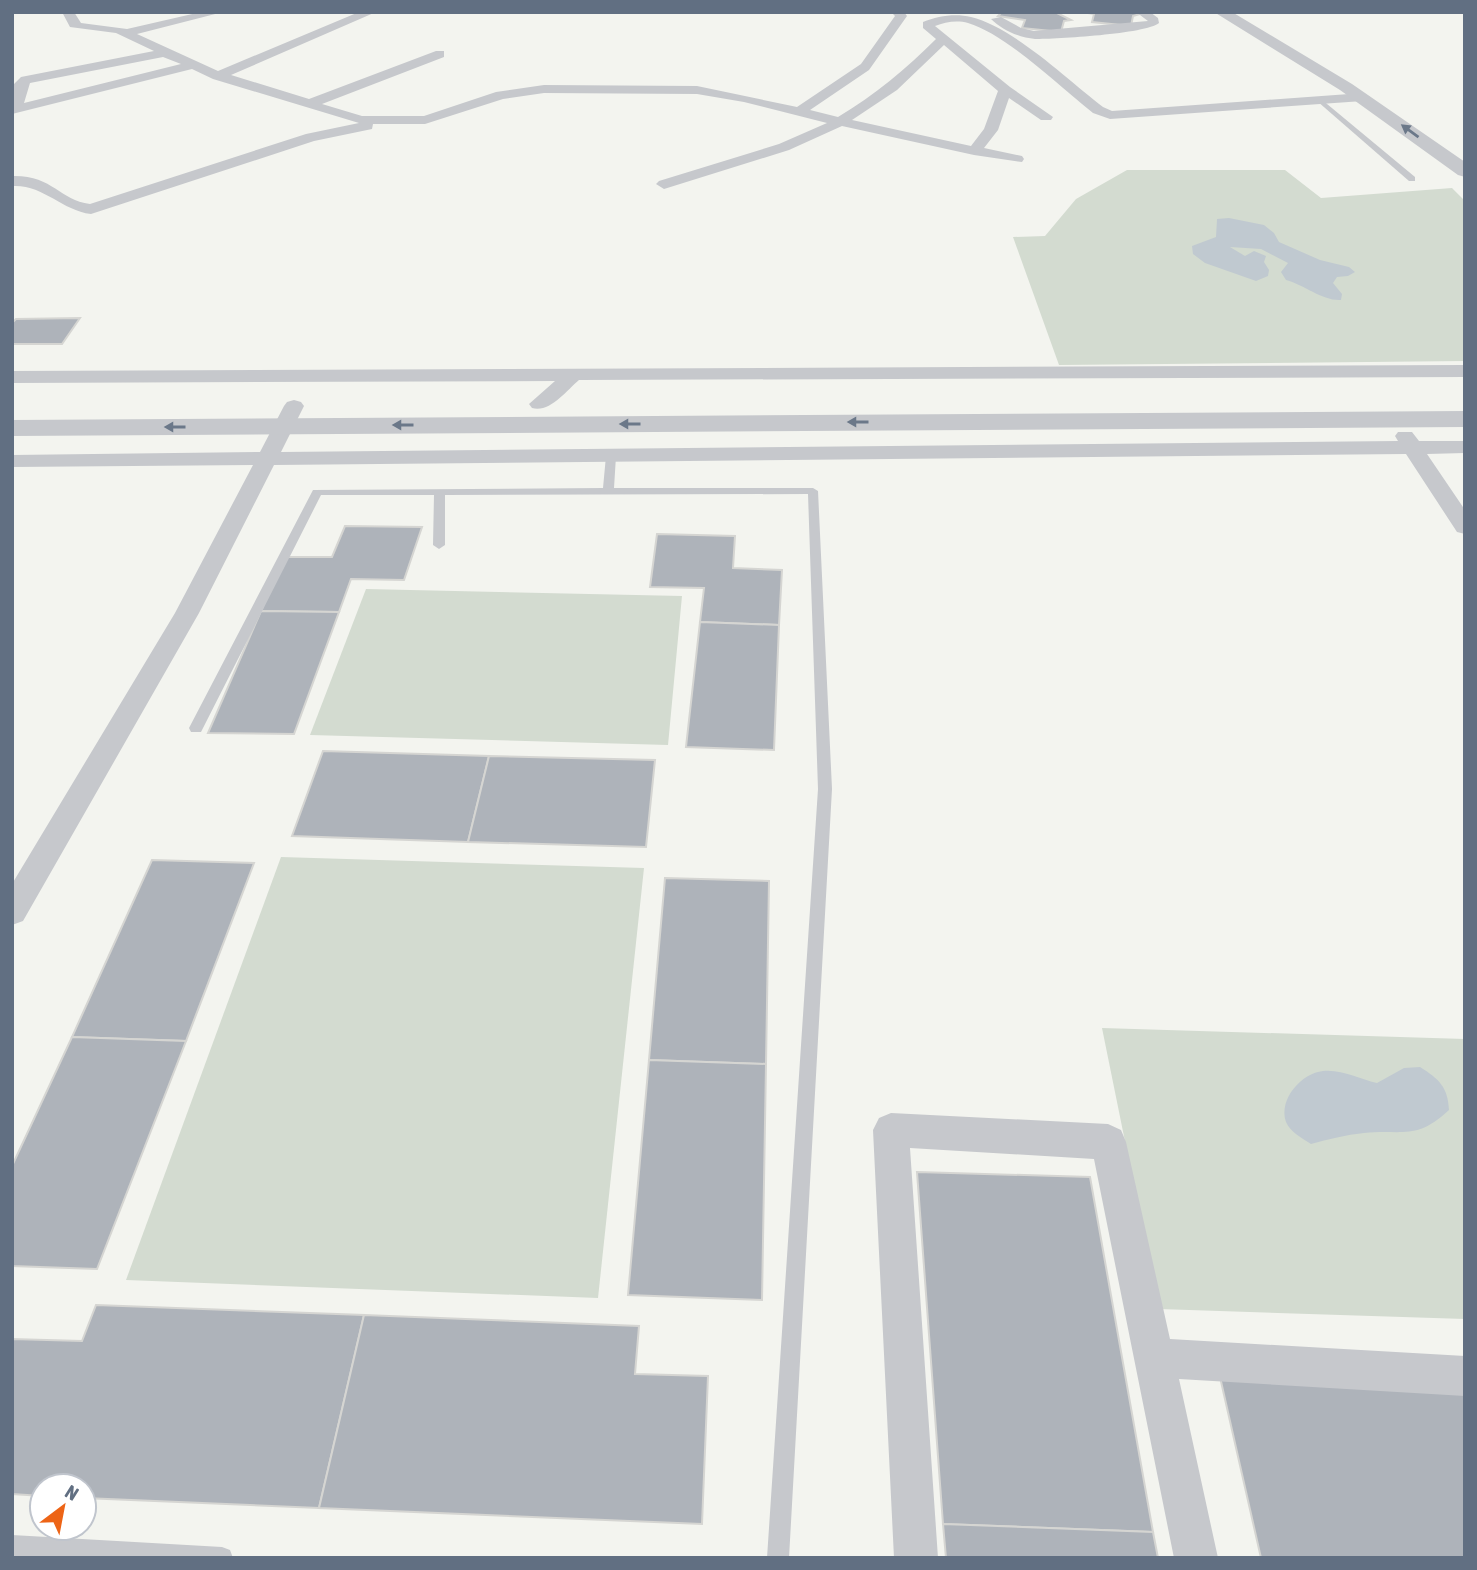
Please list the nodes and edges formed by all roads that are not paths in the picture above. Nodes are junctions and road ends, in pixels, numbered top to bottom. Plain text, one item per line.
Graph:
1 (55, 12) edge
2 (217, 12) edge
3 (370, 12) edge
4 (897, 12) edge
5 (985, 12) edge
6 (1142, 12) edge
7 (1221, 12) edge
8 (1239, 12) edge
9 (70, 15) edge
10 (124, 18) dead end
11 (85, 27) junction
12 (125, 33) junction
13 (943, 39) junction
14 (165, 52) junction
15 (440, 54) dead end
16 (193, 65) junction
17 (218, 76) junction
18 (1005, 90) junction
19 (1363, 97) junction
20 (1320, 100) junction
21 (309, 104) junction
22 (14, 110) edge
23 (798, 112) junction
24 (1046, 117) dead end
25 (406, 122) junction
26 (840, 122) junction
27 (974, 151) junction
28 (1465, 153) edge
29 (1017, 159) dead end
30 (1465, 171) edge
31 (1412, 179) dead end
32 (12, 181) edge
33 (664, 184) dead end
34 (1465, 370) edge
35 (12, 377) edge
36 (568, 380) junction
37 (1465, 403) edge
38 (539, 404) junction
39 (12, 406) edge
40 (290, 416) junction
41 (1465, 419) edge
42 (1393, 420) junction
43 (12, 428) edge
44 (1413, 447) junction
45 (1465, 447) edge
46 (611, 456) junction
47 (268, 459) junction
48 (12, 460) edge
49 (608, 491) junction
50 (440, 492) junction
51 (1465, 527) edge
52 (439, 545) dead end
53 (195, 728) dead end
54 (12, 912) edge
55 (1155, 1358) junction
56 (1465, 1376) edge
57 (12, 1546) edge
58 (222, 1558) edge
59 (778, 1558) edge
60 (916, 1558) edge
61 (1196, 1558) edge

1 - 9 street
2 - 12 street
3 - 17 street
4 - 23 street
5 - 6 street
7 - 19 street
8 - 28 street
9 - 11 street
10 - 11 street
11 - 12 street
12 - 14 street
13 - 18 street
13 - 20 street
13 - 26 street
14 - 16 street
14 - 22 street
15 - 21 street
16 - 17 street
16 - 22 street
17 - 21 street
18 - 24 street
18 - 27 street
19 - 20 street
30 -> 19 street
20 - 31 lane
21 - 25 street
23 - 25 street
23 - 26 street
25 - 32 street
26 - 27 street
26 - 33 street
27 - 29 street
34 - 36 street
35 - 36 street
36 - 38 street
37 - 38 street
38 - 40 street
39 - 40 street
42 -> 40 street
40 -> 43 street
40 - 47 street
41 - 42 street
42 - 44 street
44 - 45 street
44 - 46 street
44 - 51 street
46 - 47 street
46 - 49 lane
47 - 48 street
47 - 54 street
49 - 50 lane
49 - 59 lane
50 - 52 lane
50 - 53 lane
55 - 56 street
55 - 60 street
55 - 61 street
57 - 58 lane

